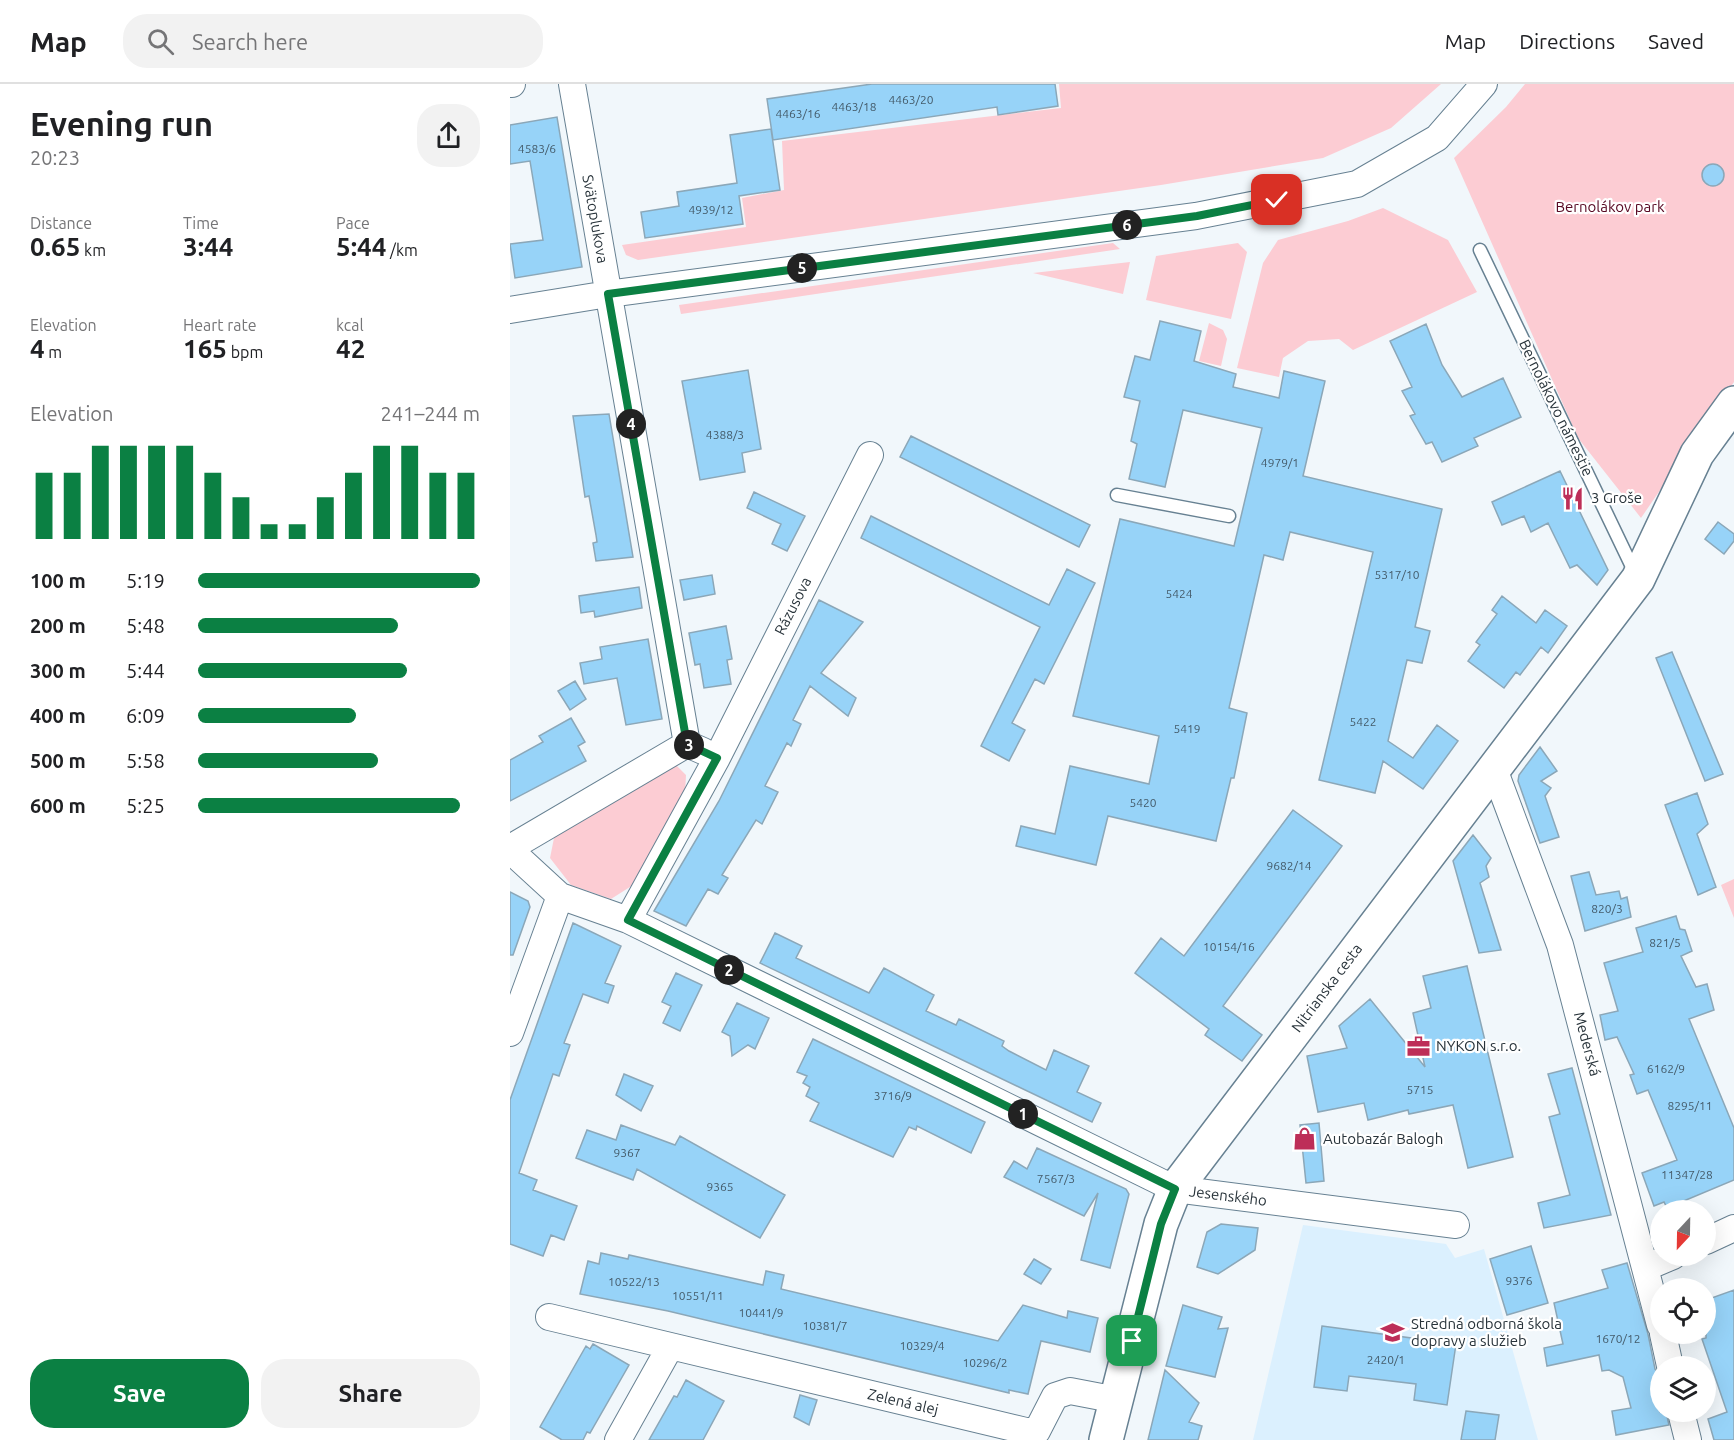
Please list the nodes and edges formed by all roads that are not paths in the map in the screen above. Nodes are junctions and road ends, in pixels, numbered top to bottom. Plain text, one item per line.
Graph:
1 (572, 84) edge
2 (1484, 84) edge
3 (1480, 250) dead end
4 (608, 294) junction
5 (510, 310) edge
6 (1734, 403) edge
7 (870, 455) dead end
8 (1118, 495) dead end
9 (1229, 516) dead end
10 (1638, 579) junction
11 (687, 744) junction
12 (717, 758) junction
13 (1494, 769) junction
14 (510, 849) edge
15 (560, 896) junction
16 (628, 920) junction
17 (510, 1033) edge
18 (1175, 1189) junction
19 (1456, 1225) dead end
20 (1734, 1228) edge
21 (1716, 1236) edge
22 (1650, 1266) edge
23 (1647, 1267) junction
24 (1650, 1280) edge
25 (549, 1317) dead end
26 (670, 1347) junction
27 (1117, 1400) junction
28 (1684, 1422) edge
29 (618, 1440) edge
30 (1107, 1440) edge
31 (1688, 1440) edge

1 - 4 street, Svätoplukova
2 - 4 street
3 - 10 lane, Bernolákovo námestie
4 - 5 street
4 - 11 street, Svätoplukova
6 - 10 main road
7 - 12 street, Rázusova
8 - 9 lane
10 - 13 main road, Nitrianska cesta
11 - 12 street
11 - 14 street
12 - 16 street, Rázusova
13 - 18 main road, Nitrianska cesta
13 - 23 street, Mederská
14 - 15 street
15 - 16 street, Jesenského
15 - 17 street
16 - 18 street, Jesenského
18 - 19 street, Jesenského
18 - 27 main road, Nitrianska cesta
20 - 21 street
22 - 23 street
23 - 24 street, Mederská
25 - 26 street, Zelená alej
26 - 27 street, Zelená alej
26 - 29 street
27 - 30 main road, Nitrianska cesta
28 - 31 street

